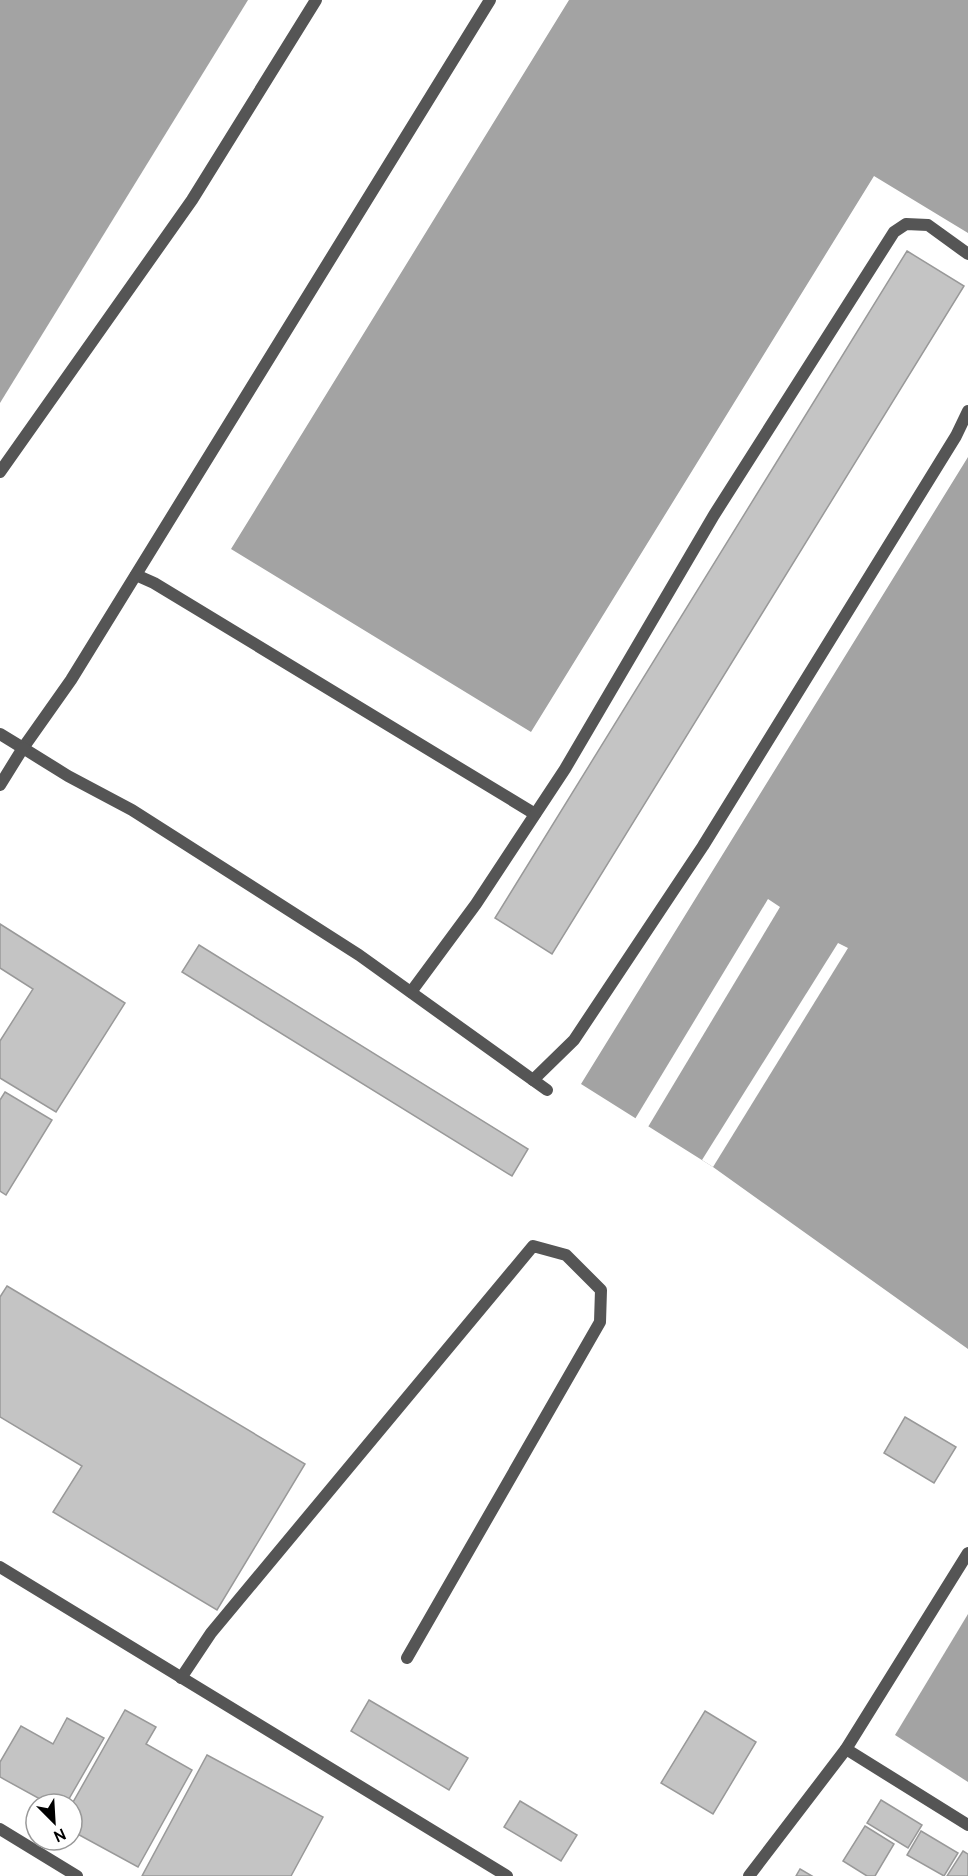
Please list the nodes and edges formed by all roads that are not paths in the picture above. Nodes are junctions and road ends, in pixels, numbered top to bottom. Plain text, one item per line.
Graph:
1 (316, 0) edge
2 (490, 0) edge
3 (968, 254) edge
4 (968, 411) edge
5 (0, 472) edge
6 (136, 575) junction
7 (0, 734) edge
8 (23, 748) junction
9 (0, 785) edge
10 (535, 814) junction
11 (411, 992) junction
12 (533, 1080) junction
13 (547, 1090) dead end
14 (968, 1553) edge
15 (0, 1567) edge
16 (407, 1658) dead end
17 (181, 1678) junction
18 (846, 1749) junction
19 (968, 1825) edge
20 (0, 1829) edge
21 (77, 1876) edge
22 (507, 1876) edge
23 (749, 1876) edge

1 - 5 street
2 - 6 street
3 - 10 street
4 - 12 street
6 - 8 street
6 - 10 street
7 - 8 street
8 - 9 street
8 - 11 street
10 - 11 street
11 - 12 street
12 - 13 street
14 - 18 street
15 - 17 street
16 - 17 street
17 - 22 street
18 - 19 street
18 - 23 street
20 - 21 street

